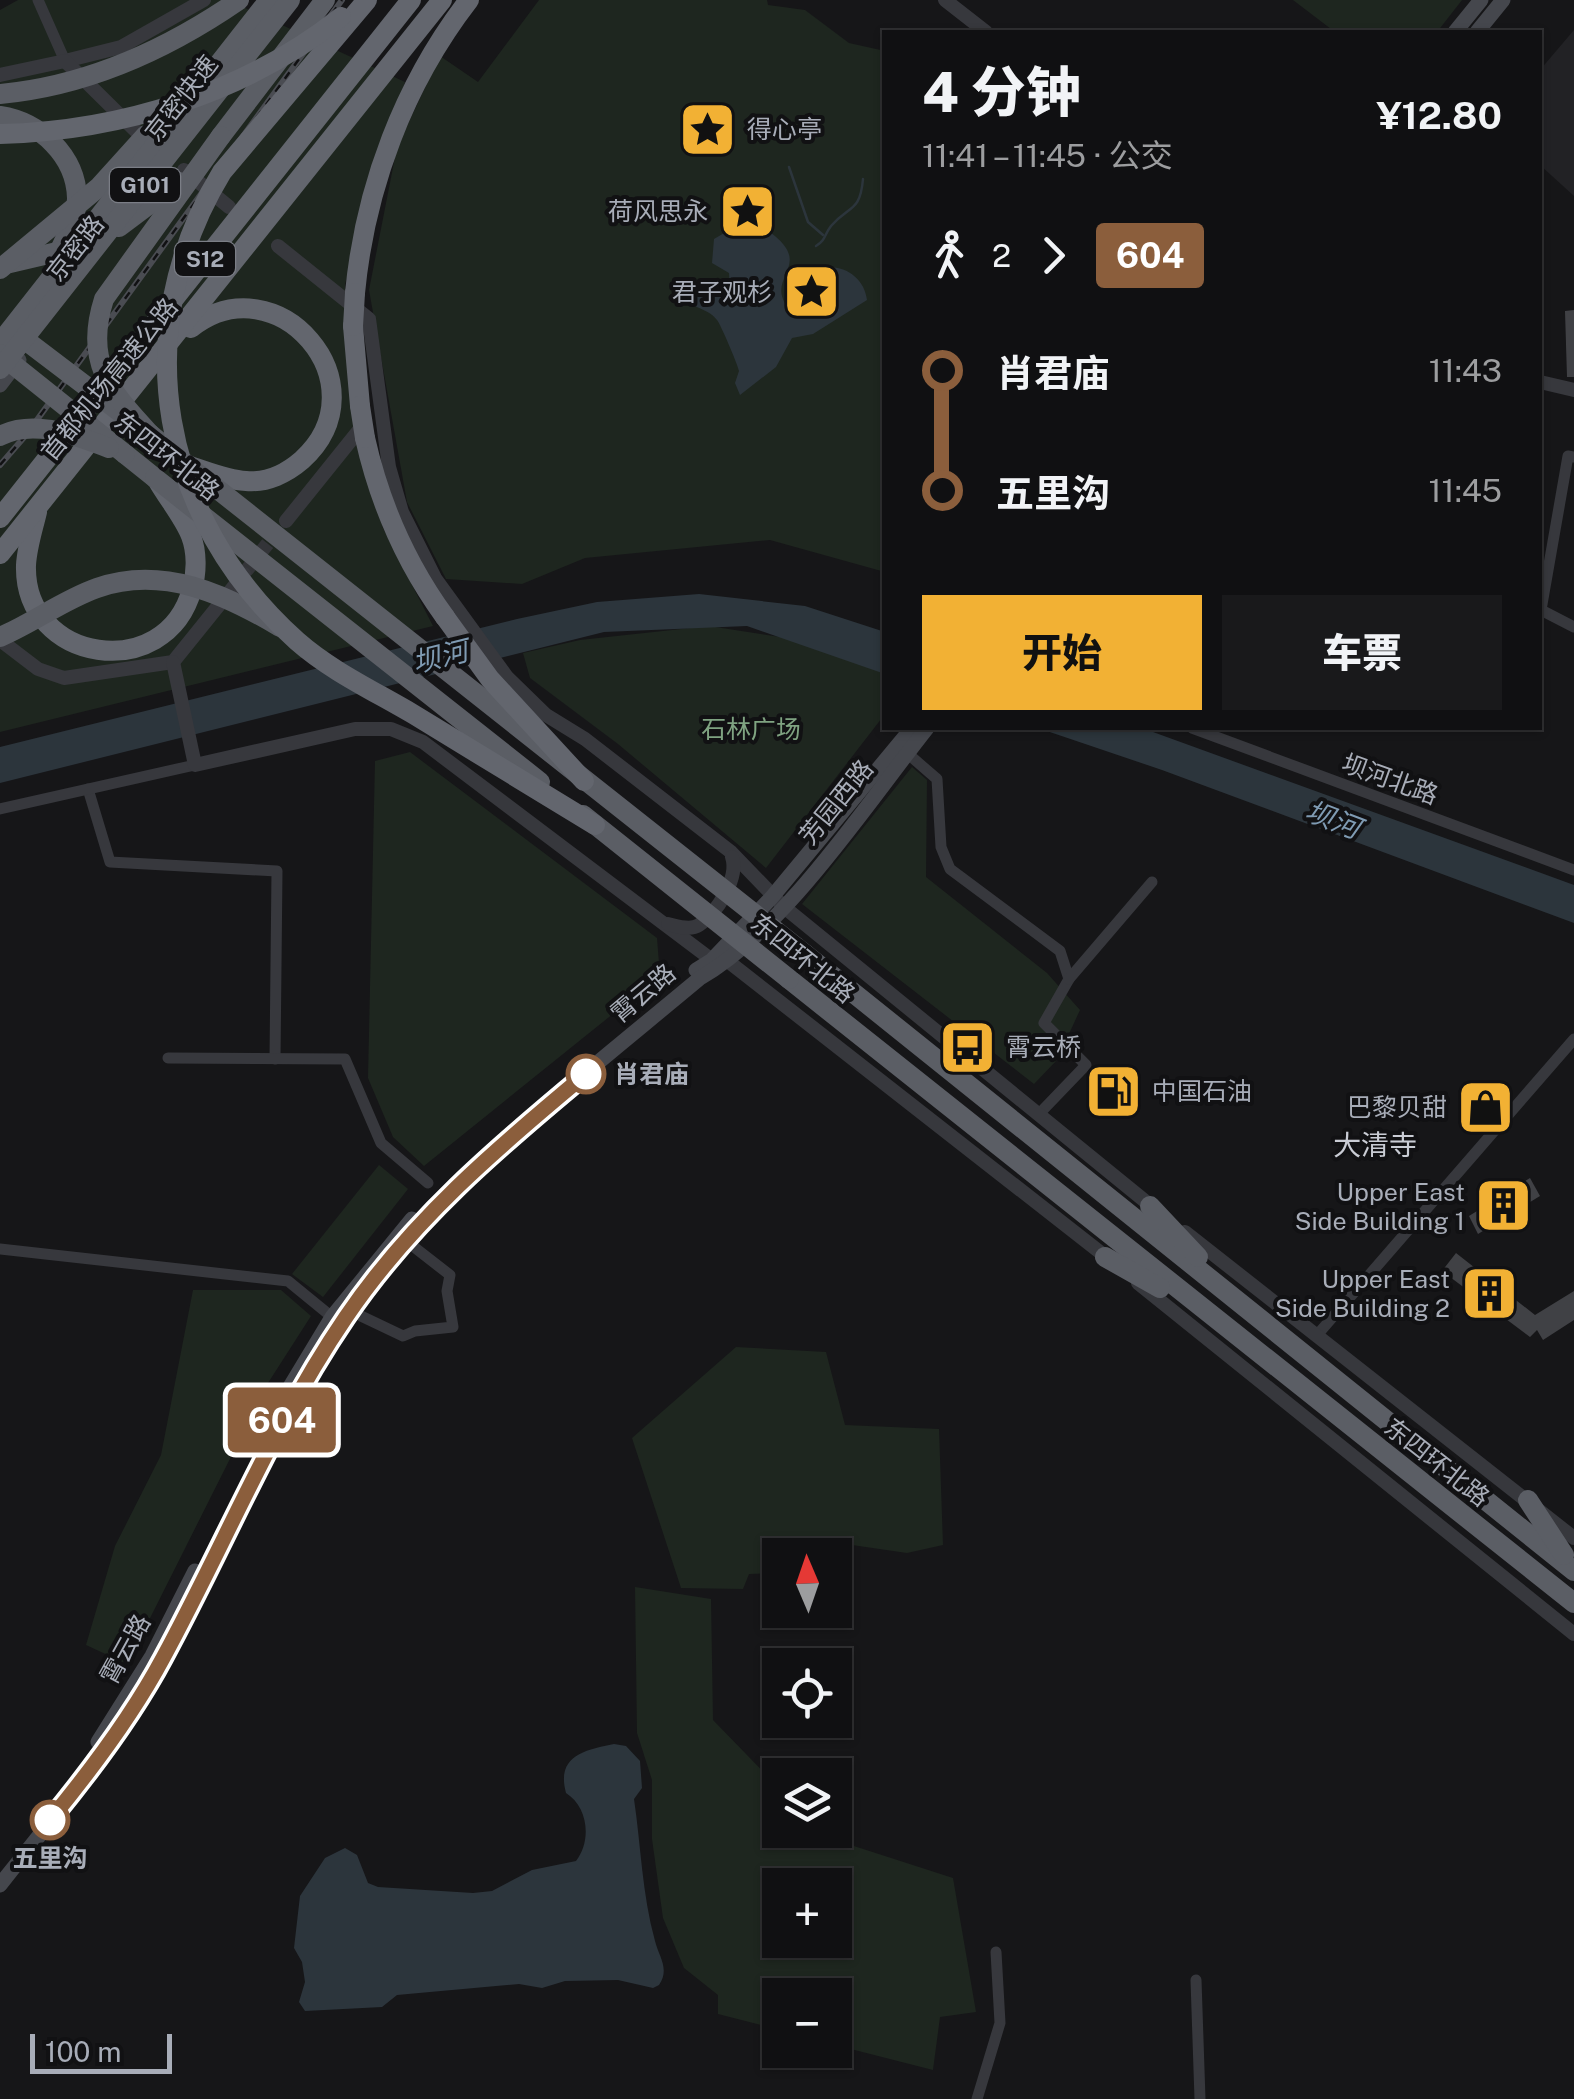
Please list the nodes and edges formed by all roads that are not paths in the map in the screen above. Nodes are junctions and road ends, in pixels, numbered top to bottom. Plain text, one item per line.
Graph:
1 (38, 0) edge
2 (204, 0) edge
3 (239, 0) edge
4 (290, 0) edge
5 (299, 0) edge
6 (325, 0) edge
7 (364, 0) edge
8 (411, 0) edge
9 (442, 0) edge
10 (469, 0) edge
11 (1481, 0) edge
12 (1503, 0) edge
13 (265, 2) edge
14 (956, 3) edge
15 (984, 30) edge
16 (1457, 30) edge
17 (1479, 30) edge
18 (65, 61) junction
19 (0, 74) edge
20 (0, 94) edge
21 (0, 116) edge
22 (0, 134) edge
23 (141, 136) dead end
24 (221, 136) junction
25 (184, 170) dead end
26 (229, 207) dead end
27 (278, 246) dead end
28 (59, 252) junction
29 (0, 267) edge
30 (0, 325) edge
31 (0, 343) edge
32 (166, 348) junction
33 (0, 354) edge
34 (0, 370) edge
35 (1542, 382) edge
36 (0, 385) edge
37 (1574, 390) edge
38 (369, 406) junction
39 (150, 434) junction
40 (0, 436) edge
41 (125, 454) junction
42 (1574, 456) edge
43 (187, 465) junction
44 (155, 478) junction
45 (39, 506) junction
46 (0, 518) edge
47 (286, 521) tunnel mouth
48 (0, 554) edge
49 (246, 571) tunnel mouth
50 (1542, 604) edge
51 (1542, 610) edge
52 (452, 615) junction
53 (1574, 626) edge
54 (289, 633) junction
55 (0, 639) edge
56 (173, 662) junction
57 (910, 730) edge
58 (925, 730) edge
59 (1197, 730) edge
60 (908, 753) junction
61 (195, 765) junction
62 (584, 781) junction
63 (88, 789) junction
64 (0, 809) edge
65 (596, 825) junction
66 (730, 852) junction
67 (1574, 870) edge
68 (1152, 882) dead end
69 (778, 902) junction
70 (662, 924) junction
71 (720, 961) junction
72 (1070, 979) junction
73 (1574, 1038) edge
74 (168, 1058) dead end
75 (274, 1059) junction
76 (1038, 1115) junction
77 (428, 1183) dead end
78 (1150, 1206) junction
79 (414, 1248) dead end
80 (0, 1249) edge
81 (1106, 1257) junction
82 (1246, 1310) junction
83 (361, 1316) dead end
84 (332, 1317) junction
85 (1213, 1318) junction
86 (1318, 1334) junction
87 (1528, 1500) junction
88 (1574, 1538) edge
89 (1573, 1570) edge
90 (1574, 1603) edge
91 (1574, 1634) edge
92 (0, 1868) edge
93 (0, 1886) edge
94 (996, 1952) dead end
95 (1196, 1980) dead end
96 (977, 2099) edge
97 (1200, 2099) edge

1 - 18 street
2 - 18 street
3 - 20 highway, bridge
4 - 34 highway, 京密快速 / G101, bridge
5 - 36 main road, 京密路 / G101
6 - 24 highway
7 - 22 highway, bridge
7 - 54 highway, bridge
8 - 46 highway, 首都机场高速公路 / S12
9 - 32 highway, 首都机场高速公路 / S12
10 - 38 highway, bridge
11 - 16 main road
12 - 17 main road
13 - 28 main road, 京密路 / G101
13 - 29 highway, bridge
13 - 31 highway, 京密快速 / G101, bridge
14 - 15 street
18 - 19 street
18 - 23 street
21 - 28 highway
24 - 29 highway, bridge
24 - 39 highway, bridge
25 - 26 street
27 - 38 street, 东四环北路
28 - 30 main road, 京密路 / G101
30 - 39 highway, bridge
32 - 43 highway
32 - 45 highway, 首都机场高速公路 / S12
33 - 41 highway, 东四环北路, bridge
35 - 37 street
38 - 47 street
38 - 52 street, 东四环北路
38 - 52 highway, bridge
39 - 43 highway, 东四环北路, bridge
40 - 41 highway, bridge
41 - 44 highway, 东四环北路
42 - 50 street
43 - 62 highway, 东四环北路, bridge
44 - 45 highway, bridge
44 - 65 highway, 东四环北路, bridge
45 - 48 highway, 首都机场高速公路 / S12
49 - 56 street
51 - 53 street
52 - 62 highway, bridge
52 - 66 street, 东四环北路
54 - 55 highway, bridge
54 - 65 highway, bridge
55 - 56 street
56 - 61 street
57 - 69 main road, 芳园西路
58 - 60 main road, 芳园西路
59 - 67 street, 坝河北路
60 - 69 main road, 芳园西路
60 - 72 street
61 - 63 street
61 - 70 street, 东四环北路
62 - 82 highway, 东四环北路, bridge
63 - 64 street
63 - 75 street
65 - 85 highway, 东四环北路, bridge
66 - 69 street, 东四环北路
66 - 70 street
68 - 72 street
69 - 71 main road
69 - 76 street, 东四环北路
70 - 71 street, 东四环北路
71 - 81 street, 东四环北路
71 - 84 main road, 霄云路
71 - 93 main road, 霄云路
72 - 76 street
73 - 86 street
74 - 75 street
75 - 77 street
76 - 78 street, 东四环北路
78 - 82 highway
78 - 86 street, 东四环北路
79 - 83 street
80 - 84 street
81 - 85 highway
81 - 91 street, 东四环北路
82 - 89 highway, 东四环北路
84 - 92 main road, 霄云路
85 - 90 highway, 东四环北路
86 - 87 street, 东四环北路
87 - 88 street, 东四环北路
87 - 89 highway
94 - 96 street
95 - 97 street

